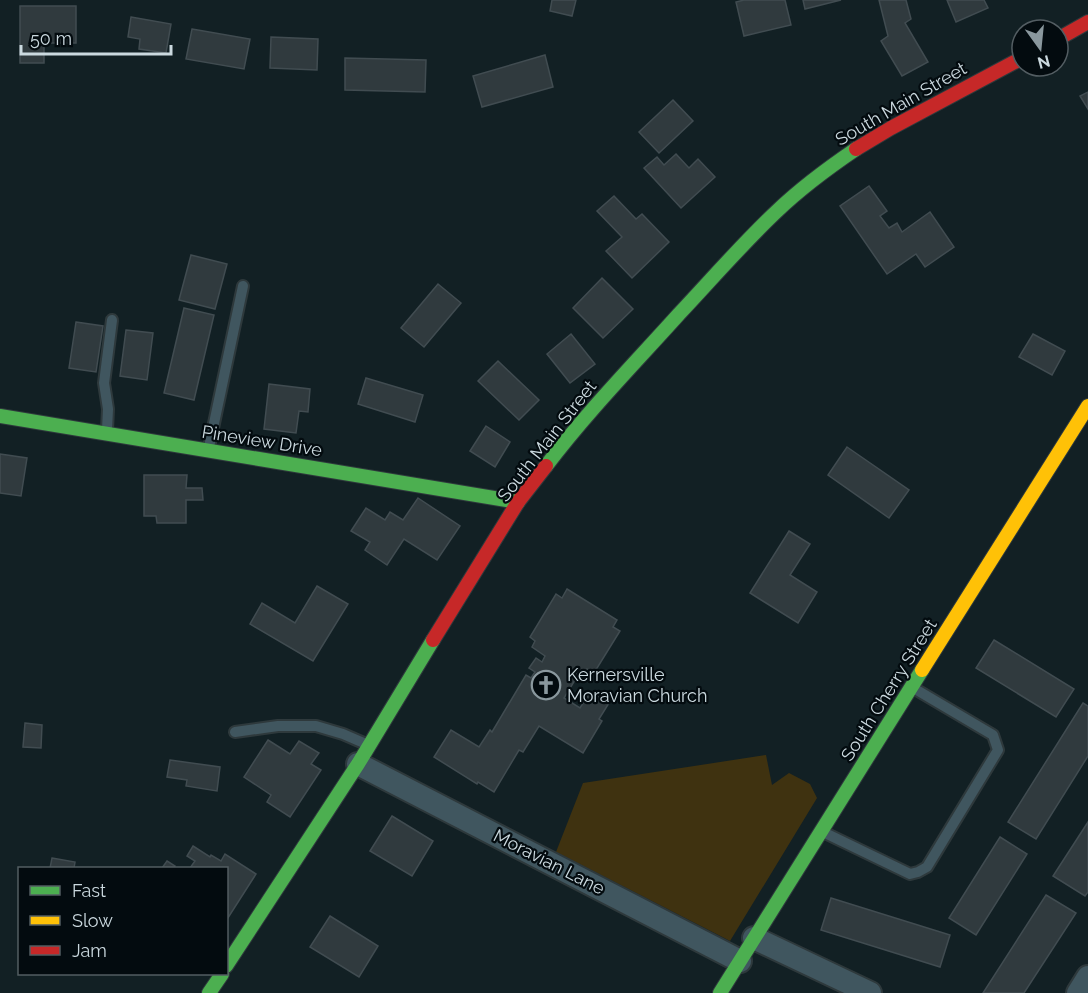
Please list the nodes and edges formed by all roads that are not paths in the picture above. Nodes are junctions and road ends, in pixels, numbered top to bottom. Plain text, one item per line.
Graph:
1 (1088, 22) edge
2 (1070, 32) edge
3 (1010, 64) edge
4 (243, 286) dead end
5 (112, 320) dead end
6 (1088, 406) edge
7 (0, 416) edge
8 (106, 434) junction
9 (208, 450) junction
10 (518, 502) junction
11 (912, 687) junction
12 (235, 732) dead end
13 (363, 755) junction
14 (821, 832) junction
15 (754, 938) junction
16 (740, 961) junction
17 (228, 963) edge
18 (221, 975) edge
19 (1088, 977) edge
20 (209, 993) edge
21 (720, 993) edge
22 (870, 993) edge
23 (1078, 993) edge

1 - 2 main road
3 - 10 main road, South Main Street
4 - 9 lane
5 - 8 lane
6 - 11 main road, South Cherry Street
7 - 8 main road, Pineview Drive
8 - 9 main road, Pineview Drive
9 - 10 main road, Pineview Drive
10 - 13 main road, South Main Street
11 - 14 main road, South Cherry Street
11 - 14 lane
12 - 13 lane
13 - 16 street, Moravian Lane
13 - 17 main road, South Main Street
14 - 15 main road, South Cherry Street
15 - 16 main road, South Cherry Street
15 - 22 street
16 - 21 main road, South Cherry Street
18 - 20 main road
19 - 23 street

